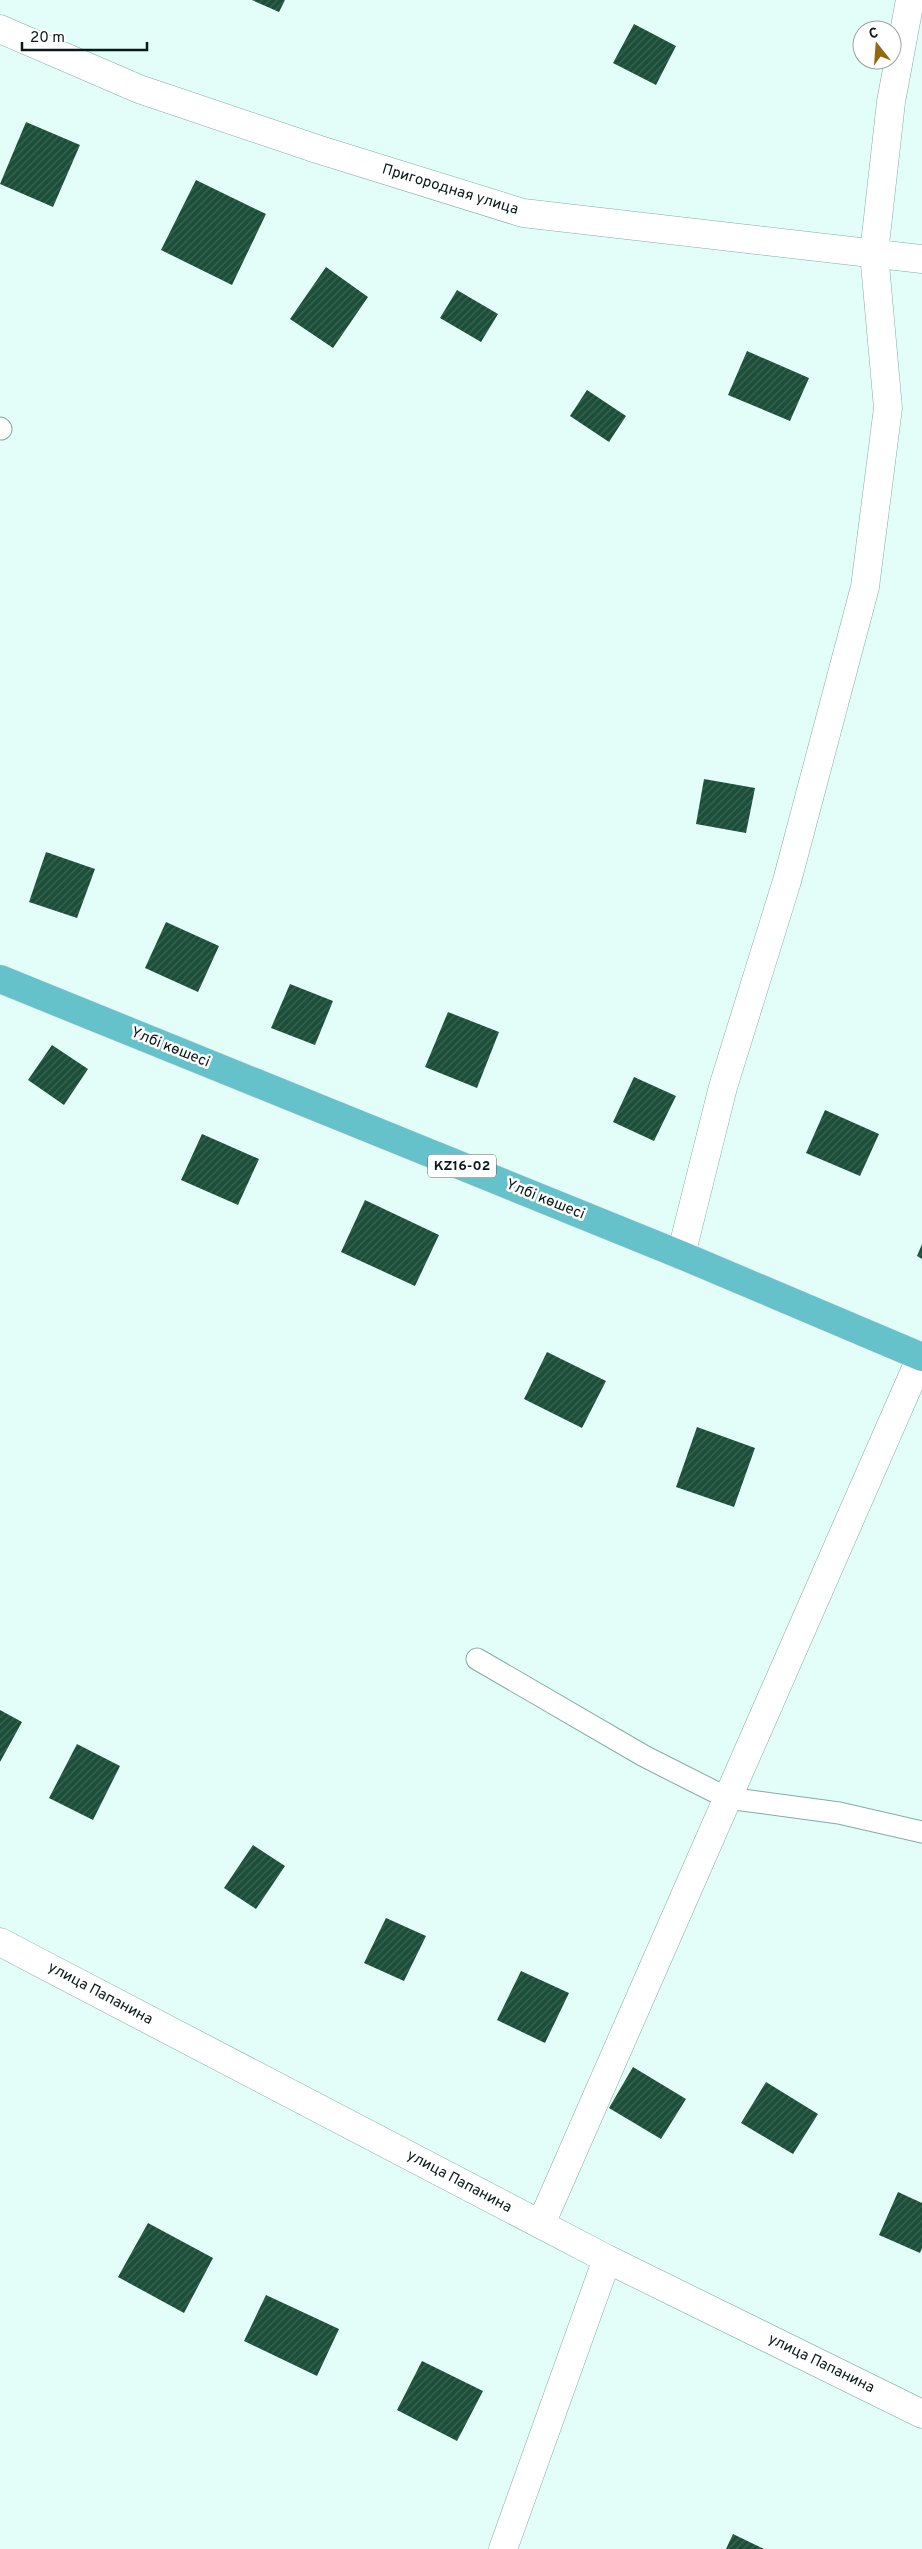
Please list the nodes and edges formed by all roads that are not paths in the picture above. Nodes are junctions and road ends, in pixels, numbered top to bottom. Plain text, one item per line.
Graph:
1 (910, 0) edge
2 (0, 29) edge
3 (874, 253) junction
4 (922, 259) edge
5 (0, 978) edge
6 (682, 1255) junction
7 (921, 1357) edge
8 (477, 1659) dead end
9 (727, 1798) junction
10 (922, 1832) edge
11 (0, 1942) edge
12 (541, 2224) junction
13 (607, 2259) junction
14 (922, 2414) edge
15 (503, 2549) edge

1 - 3 street
2 - 3 street, Пригородная улица
3 - 4 street, Пригородная улица
3 - 6 street
5 - 6 main road, Үлбі көшесі / KZ16-02
6 - 7 main road, Үлбі көшесі / KZ16-02
7 - 9 street
8 - 9 lane
9 - 10 lane
9 - 12 street
11 - 12 street, улица Папанина
12 - 13 street, улица Папанина
13 - 14 street, улица Папанина
13 - 15 street

